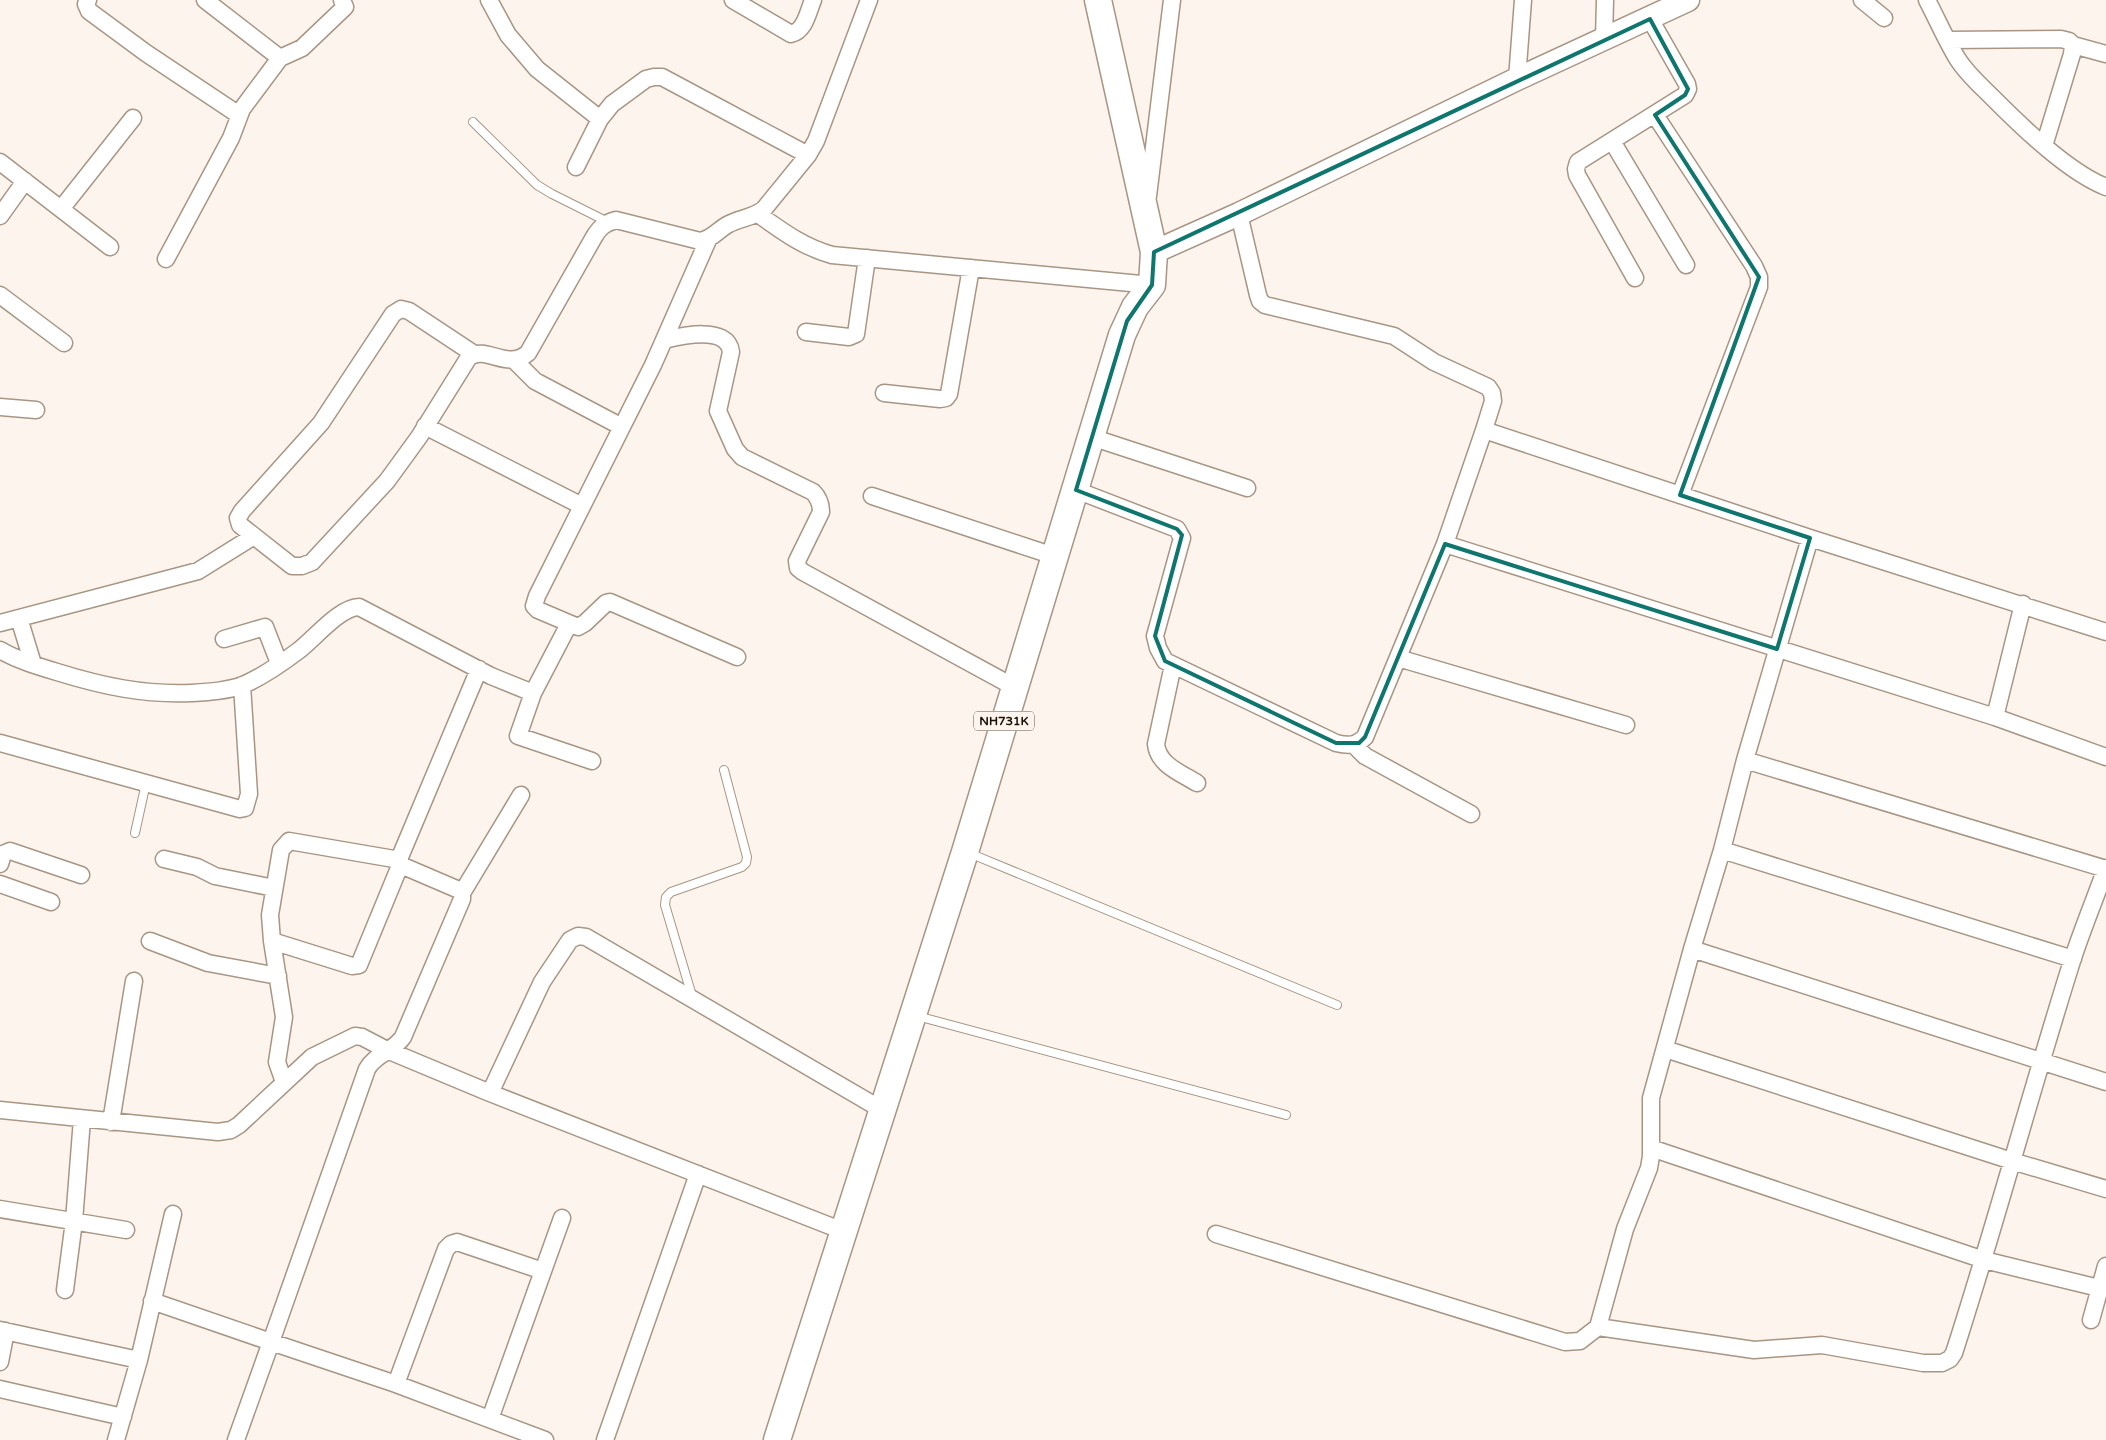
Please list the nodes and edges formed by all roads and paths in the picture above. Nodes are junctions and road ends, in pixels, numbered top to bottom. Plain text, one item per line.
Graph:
1 (88, 0) edge
2 (205, 0) edge
3 (342, 0) edge
4 (489, 0) edge
5 (734, 0) edge
6 (813, 0) edge
7 (869, 0) edge
8 (1098, 0) edge
9 (1172, 0) edge
10 (1523, 0) edge
11 (1606, 0) edge
12 (1688, 0) edge
13 (1862, 0) edge
14 (1928, 0) edge
15 (1884, 18) dead end
16 (1650, 19) junction
17 (1604, 40) junction
18 (1948, 40) junction
19 (2073, 45) junction
20 (2106, 54) edge
21 (280, 58) junction
22 (1517, 79) junction
23 (239, 115) junction
24 (1655, 115) junction
25 (133, 118) dead end
26 (600, 119) junction
27 (472, 122) dead end
28 (1612, 141) junction
29 (2044, 146) junction
30 (808, 155) junction
31 (0, 162) edge
32 (576, 167) dead end
33 (26, 181) junction
34 (2106, 187) edge
35 (61, 209) junction
36 (758, 214) junction
37 (1239, 214) junction
38 (0, 216) edge
39 (1146, 216) junction
40 (608, 222) junction
41 (708, 240) junction
42 (110, 247) dead end
43 (1154, 252) junction
44 (868, 258) junction
45 (166, 259) dead end
46 (1686, 265) dead end
47 (971, 268) junction
48 (1635, 278) dead end
49 (1152, 285) junction
50 (0, 296) edge
51 (806, 332) dead end
52 (664, 340) junction
53 (64, 343) dead end
54 (474, 354) junction
55 (514, 360) junction
56 (884, 393) dead end
57 (0, 407) edge
58 (36, 410) dead end
59 (425, 426) junction
60 (622, 427) junction
61 (1484, 430) junction
62 (1091, 436) junction
63 (1247, 488) dead end
64 (1076, 490) junction
65 (1680, 495) junction
66 (872, 496) dead end
67 (582, 506) junction
68 (254, 536) junction
69 (1810, 538) junction
70 (1445, 544) junction
71 (1054, 556) junction
72 (2022, 604) junction
73 (20, 618) junction
74 (0, 623) edge
75 (569, 624) junction
76 (2106, 632) edge
77 (224, 639) dead end
78 (1777, 649) junction
79 (0, 650) edge
80 (737, 657) dead end
81 (1398, 658) junction
82 (279, 663) junction
83 (33, 664) junction
84 (1173, 665) junction
85 (479, 669) junction
86 (242, 685) junction
87 (1014, 687) junction
88 (533, 693) junction
89 (1995, 717) junction
90 (1626, 725) dead end
91 (0, 743) edge
92 (1354, 745) junction
93 (2106, 757) edge
94 (1745, 760) junction
95 (592, 761) dead end
96 (724, 770) dead end
97 (1197, 783) dead end
98 (146, 784) junction
99 (521, 795) dead end
100 (1471, 814) dead end
101 (135, 833) dead end
102 (1722, 850) junction
103 (965, 852) junction
104 (164, 858) dead end
105 (400, 862) junction
106 (0, 864) edge
107 (2106, 869) edge
108 (81, 875) dead end
109 (0, 884) edge
110 (274, 888) junction
111 (462, 893) junction
112 (50, 902) dead end
113 (150, 941) dead end
114 (272, 941) junction
115 (1692, 949) junction
116 (2073, 959) junction
117 (278, 976) junction
118 (134, 981) dead end
119 (693, 999) junction
120 (1337, 1005) dead end
121 (912, 1015) junction
122 (1665, 1049) junction
123 (387, 1050) junction
124 (2042, 1062) junction
125 (284, 1082) junction
126 (2106, 1082) edge
127 (490, 1093) junction
128 (0, 1110) edge
129 (884, 1110) junction
130 (1286, 1115) dead end
131 (82, 1119) junction
132 (111, 1122) junction
133 (1651, 1148) junction
134 (2012, 1162) junction
135 (698, 1174) junction
136 (2106, 1189) edge
137 (0, 1209) edge
138 (173, 1214) dead end
139 (562, 1218) dead end
140 (74, 1220) junction
141 (126, 1230) dead end
142 (843, 1232) junction
143 (1216, 1234) dead end
144 (1984, 1260) junction
145 (2106, 1266) edge
146 (543, 1270) junction
147 (2099, 1288) junction
148 (65, 1290) dead end
149 (152, 1301) junction
150 (2091, 1320) dead end
151 (1598, 1327) junction
152 (3, 1331) edge
153 (271, 1342) junction
154 (139, 1360) junction
155 (0, 1362) edge
156 (396, 1384) junction
157 (0, 1389) edge
158 (123, 1417) junction
159 (490, 1419) junction
160 (610, 1439) edge
161 (116, 1440) edge
162 (236, 1440) edge
163 (545, 1440) edge
164 (777, 1440) edge

1 - 23 street
2 - 21 street
3 - 21 street
4 - 26 street
5 - 6 street
7 - 30 street
8 - 39 highway
9 - 39 street
10 - 22 street
11 - 17 street
12 - 16 main road
13 - 15 street
14 - 18 street
16 - 17 main road
16 - 24 street
17 - 22 main road
18 - 19 street
18 - 29 street
19 - 20 street
19 - 29 street
21 - 23 street
22 - 37 main road
23 - 45 street
24 - 28 street
24 - 65 street
25 - 35 street
26 - 30 street
26 - 32 street
27 - 40 lane
28 - 46 street
28 - 48 street
29 - 34 street
30 - 36 street
31 - 33 street
33 - 35 street
33 - 38 street
35 - 42 street
36 - 41 street
36 - 44 street
37 - 43 main road
37 - 61 street
39 - 43 highway
40 - 41 street
40 - 55 street
41 - 52 street
43 - 49 highway
44 - 47 street
44 - 51 street
47 - 49 street
47 - 56 street
49 - 62 highway, NH731K
50 - 53 street
52 - 60 street
52 - 87 street
54 - 55 street
54 - 59 street
54 - 68 street
55 - 60 street
57 - 58 street
59 - 67 street
59 - 68 street
60 - 67 street
61 - 65 street
61 - 70 street
62 - 63 street
62 - 64 highway, NH731K
64 - 71 highway, NH731K
64 - 84 street
65 - 69 street
66 - 71 street
67 - 75 street
68 - 73 street
69 - 72 street
69 - 78 street
70 - 78 street
70 - 81 street
71 - 87 highway, NH731K
72 - 76 street
72 - 89 street
73 - 74 street
73 - 83 street
75 - 80 street
75 - 88 street
77 - 82 street
78 - 89 street
78 - 94 street
79 - 83 street
81 - 90 street
81 - 92 street
82 - 85 street
82 - 86 street
83 - 86 street
84 - 92 street
84 - 97 street
85 - 88 street
85 - 105 street
86 - 98 street
87 - 103 highway, NH731K
88 - 95 street
89 - 93 street
91 - 98 street
92 - 100 street
94 - 102 street
94 - 107 street
96 - 119 lane
98 - 101 lane
99 - 111 street
102 - 115 street
102 - 116 street
103 - 120 lane
103 - 121 highway, NH731K
104 - 110 street
105 - 110 street
105 - 111 street
105 - 114 street
106 - 108 street
107 - 116 street
109 - 112 street
110 - 114 street
111 - 123 street
113 - 117 street
114 - 117 street
115 - 122 street
115 - 124 street
116 - 124 street
117 - 125 street
118 - 132 street
119 - 127 street
119 - 129 street
121 - 129 highway, NH731K
121 - 130 lane
122 - 133 street
122 - 134 street
123 - 125 street
123 - 127 street
123 - 153 street
124 - 126 street
124 - 134 street
125 - 132 street
127 - 135 street
128 - 131 street
129 - 142 highway, NH731K
131 - 132 street
131 - 140 street
133 - 144 street
133 - 151 street
134 - 136 street
134 - 144 street
135 - 142 street
135 - 160 street
137 - 140 street
138 - 149 street
139 - 146 street
140 - 141 street
140 - 148 street
142 - 164 highway, NH731K
143 - 151 street
144 - 147 street
144 - 151 street
145 - 147 street
146 - 156 street
146 - 159 street
147 - 150 street
149 - 153 street
149 - 154 street
152 - 154 street
152 - 155 street
153 - 156 street
153 - 162 street
154 - 158 street
156 - 159 street
157 - 158 street
158 - 161 street
159 - 163 street

